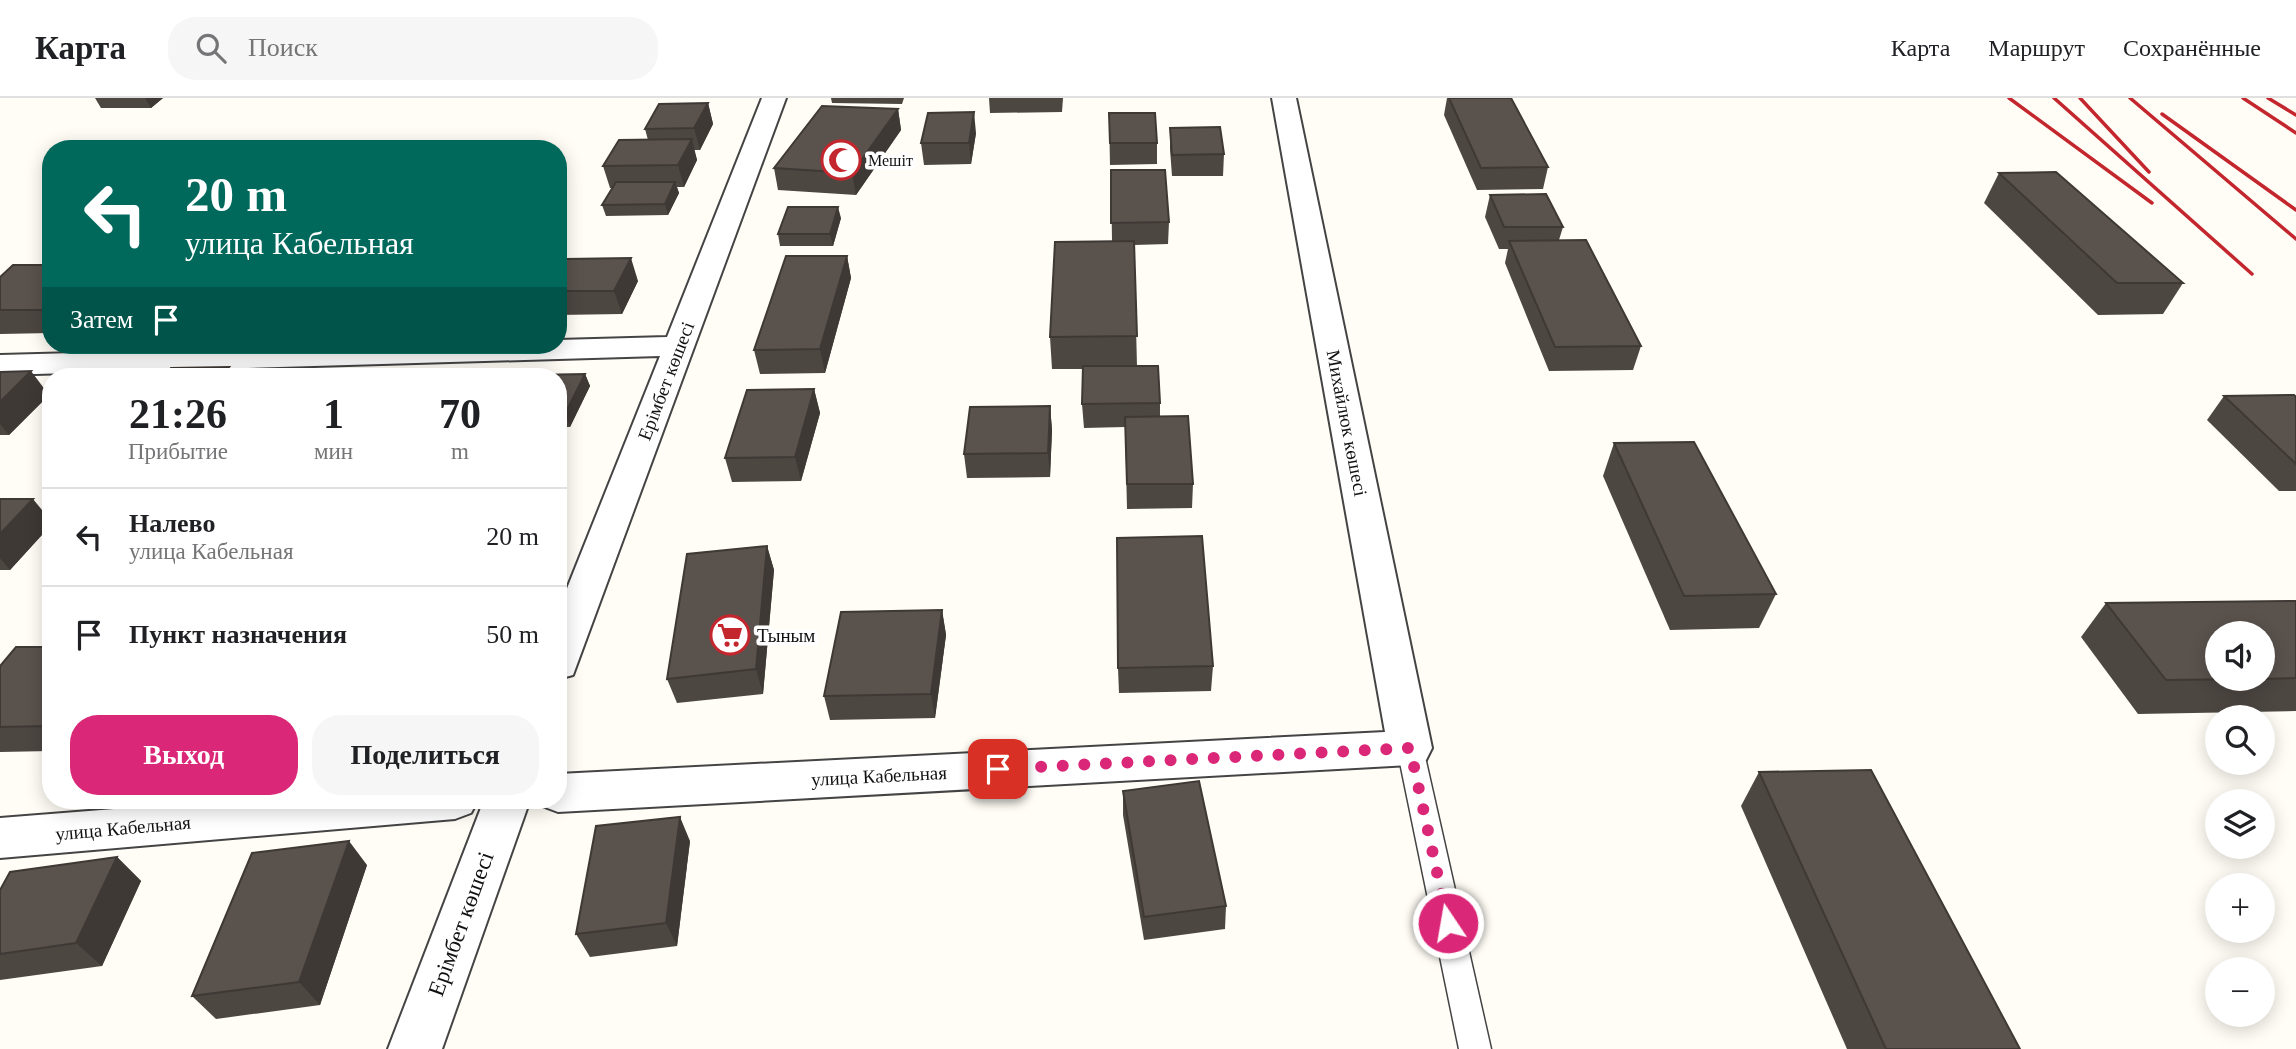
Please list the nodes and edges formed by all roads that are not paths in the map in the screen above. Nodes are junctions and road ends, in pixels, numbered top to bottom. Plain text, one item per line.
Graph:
1 (774, 98) edge
2 (1284, 98) edge
3 (680, 346) junction
4 (567, 349) edge
5 (394, 354) edge
6 (0, 365) edge
7 (567, 641) edge
8 (1410, 748) junction
9 (567, 793) edge
10 (347, 809) edge
11 (504, 809) edge
12 (0, 838) edge
13 (415, 1049) edge
14 (1475, 1049) edge

1 - 3 street, Ерімбет көшесі
2 - 8 street, Михайлюк көшесі
3 - 4 street
3 - 7 street, Ерімбет көшесі
5 - 6 street
8 - 9 street, улица Кабельная
8 - 14 lane
10 - 12 street, улица Кабельная
11 - 13 street, Ерімбет көшесі

